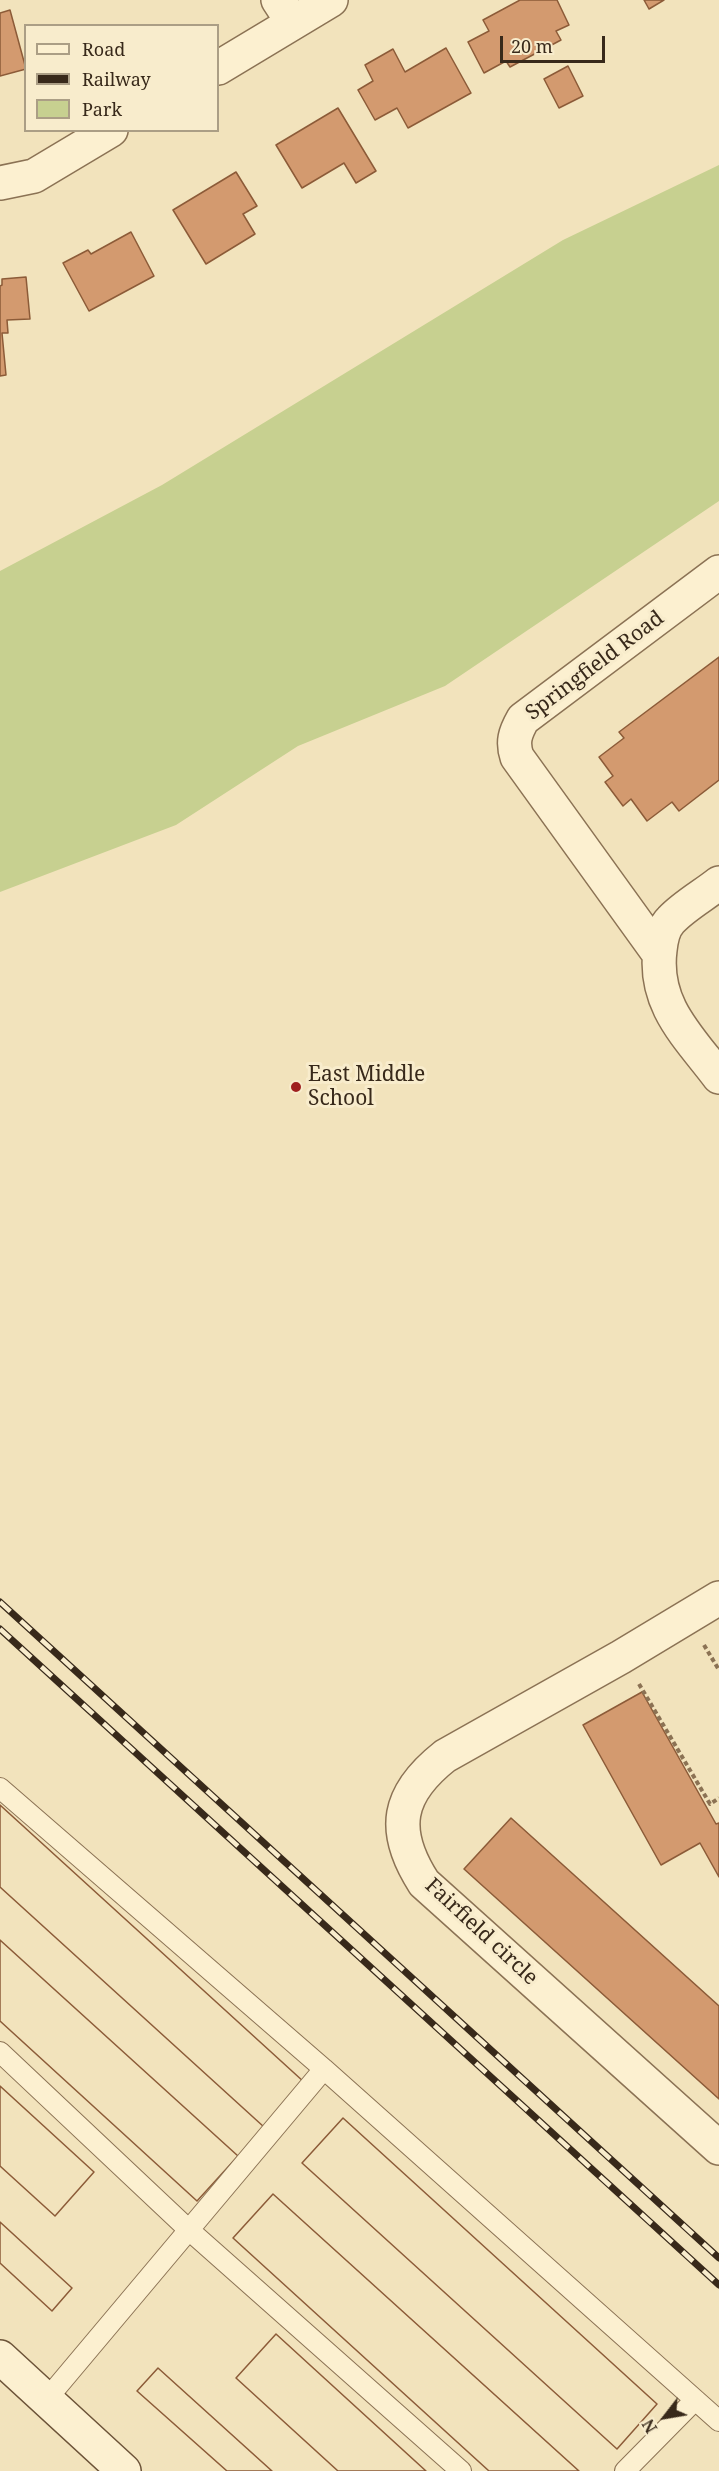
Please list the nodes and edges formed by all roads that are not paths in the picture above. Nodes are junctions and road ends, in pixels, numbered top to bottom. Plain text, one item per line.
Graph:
1 (331, 0) edge
2 (286, 12) edge
3 (219, 67) edge
4 (108, 132) edge
5 (0, 183) edge
6 (719, 572) edge
7 (719, 883) edge
8 (659, 954) junction
9 (719, 1077) edge
10 (719, 1598) edge
11 (0, 1788) edge
12 (0, 2052) edge
13 (324, 2069) junction
14 (719, 2148) edge
15 (189, 2230) junction
16 (0, 2357) edge
17 (46, 2400) junction
18 (695, 2400) junction
19 (719, 2421) edge
20 (124, 2471) edge
21 (460, 2471) edge
22 (624, 2471) edge

1 - 2 street
2 - 3 street
4 - 5 street
6 - 8 street, Springfield Road
7 - 8 street
8 - 9 street
10 - 14 street, Fairfield circle
11 - 13 lane
12 - 15 lane
13 - 15 lane
13 - 18 lane
15 - 17 lane
15 - 21 lane
16 - 17 street
17 - 20 street
18 - 19 lane
18 - 22 lane

